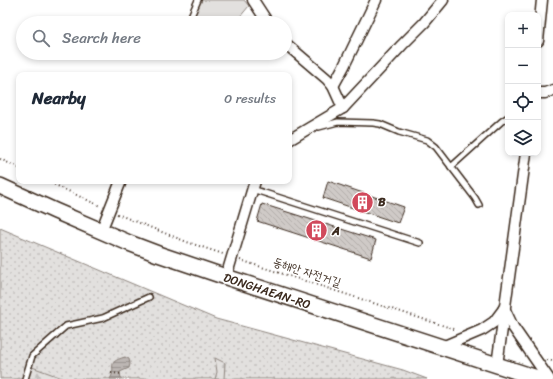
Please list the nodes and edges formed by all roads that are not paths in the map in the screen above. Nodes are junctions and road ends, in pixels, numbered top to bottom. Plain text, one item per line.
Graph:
1 (198, 0) edge
2 (253, 0) edge
3 (376, 0) edge
4 (443, 0) edge
5 (542, 0) edge
6 (541, 12) edge
7 (191, 16) edge
8 (263, 16) edge
9 (292, 49) edge
10 (333, 86) junction
11 (553, 90) edge
12 (541, 92) edge
13 (340, 106) junction
14 (505, 118) edge
15 (338, 122) junction
16 (306, 130) junction
17 (292, 138) edge
18 (526, 156) edge
19 (451, 167) junction
20 (120, 184) edge
21 (253, 185) edge
22 (0, 186) edge
23 (479, 205) dead end
24 (101, 231) junction
25 (420, 242) dead end
26 (226, 277) junction
27 (149, 297) dead end
28 (504, 308) junction
29 (442, 347) junction
30 (497, 365) junction
31 (25, 379) edge
32 (540, 379) edge
33 (549, 379) edge

1 - 7 lane
2 - 8 street
3 - 10 street
4 - 13 street
5 - 6 street
9 - 10 street
10 - 13 street
11 - 12 street
13 - 15 lane
13 - 16 street
14 - 19 lane
15 - 16 lane
15 - 19 lane
16 - 17 street
18 - 28 street
19 - 23 lane
20 - 24 street
21 - 25 lane
21 - 26 street
22 - 24 main road, DONGHAEAN-RO
24 - 26 main road, DONGHAEAN-RO
26 - 29 main road, DONGHAEAN-RO
27 - 31 lane
28 - 29 street
28 - 30 street
28 - 33 street
29 - 30 main road, DONGHAEAN-RO
30 - 32 main road, DONGHAEAN-RO

